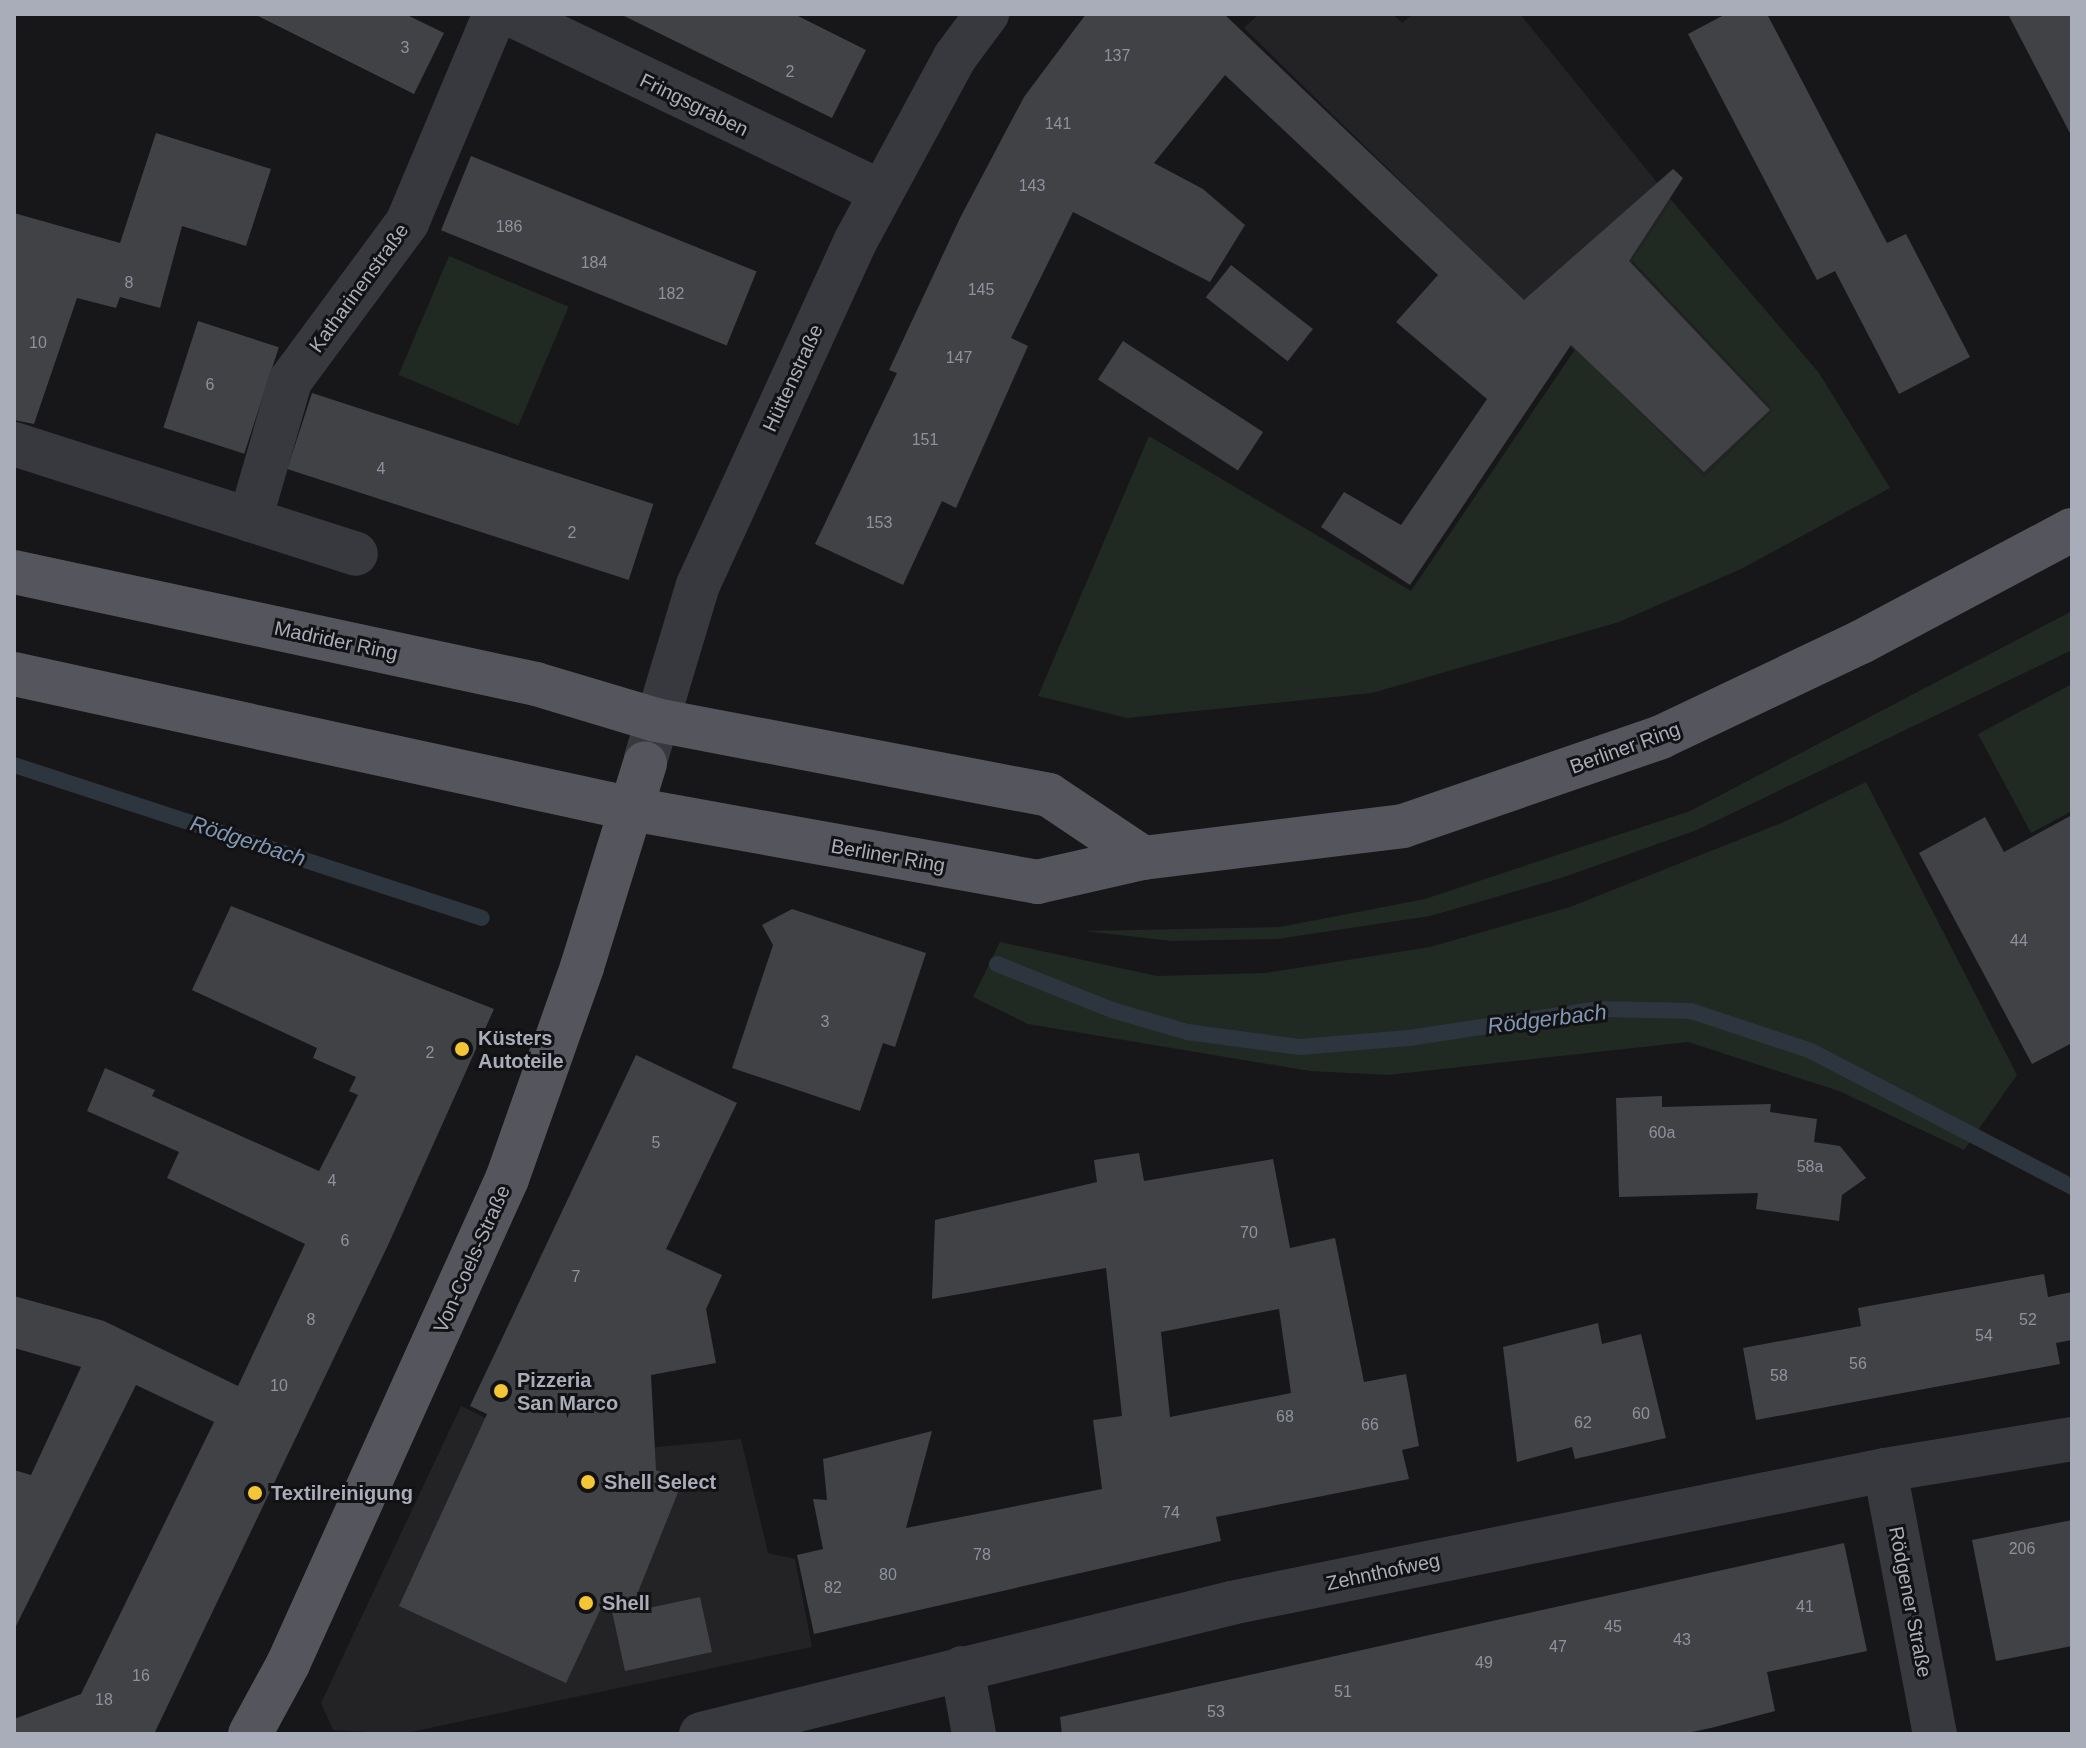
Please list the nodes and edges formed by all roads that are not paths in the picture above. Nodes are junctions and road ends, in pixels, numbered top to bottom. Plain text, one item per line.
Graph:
1 (495, 14) edge
2 (510, 14) edge
3 (987, 14) edge
4 (881, 192) junction
5 (14, 444) edge
6 (250, 520) junction
7 (2072, 530) edge
8 (356, 554) dead end
9 (14, 572) edge
10 (14, 674) edge
11 (656, 720) junction
12 (645, 764) joint
13 (632, 809) junction
14 (1143, 858) junction
15 (2072, 1439) edge
16 (1885, 1470) junction
17 (962, 1668) junction
18 (250, 1734) edge
19 (701, 1734) edge
20 (974, 1734) edge
21 (1935, 1734) edge

1 - 6 street, Katharinenstraße
2 - 4 street, Fringsgraben
3 - 4 street, Hüttenstraße
4 - 11 street, Hüttenstraße
5 - 6 street
6 - 8 street
7 - 14 main road, Berliner Ring
9 - 11 main road, Madrider Ring
10 - 13 main road
11 - 12 street, Hüttenstraße
11 - 14 main road
12 - 13 main road, Von-Coels-Straße
13 - 14 main road, Berliner Ring
13 - 18 main road, Von-Coels-Straße
15 - 16 street, Zehnthofweg
16 - 17 street, Zehnthofweg
16 - 21 street, Rödgener Straße
17 - 19 street, Zehnthofweg
17 - 20 street

